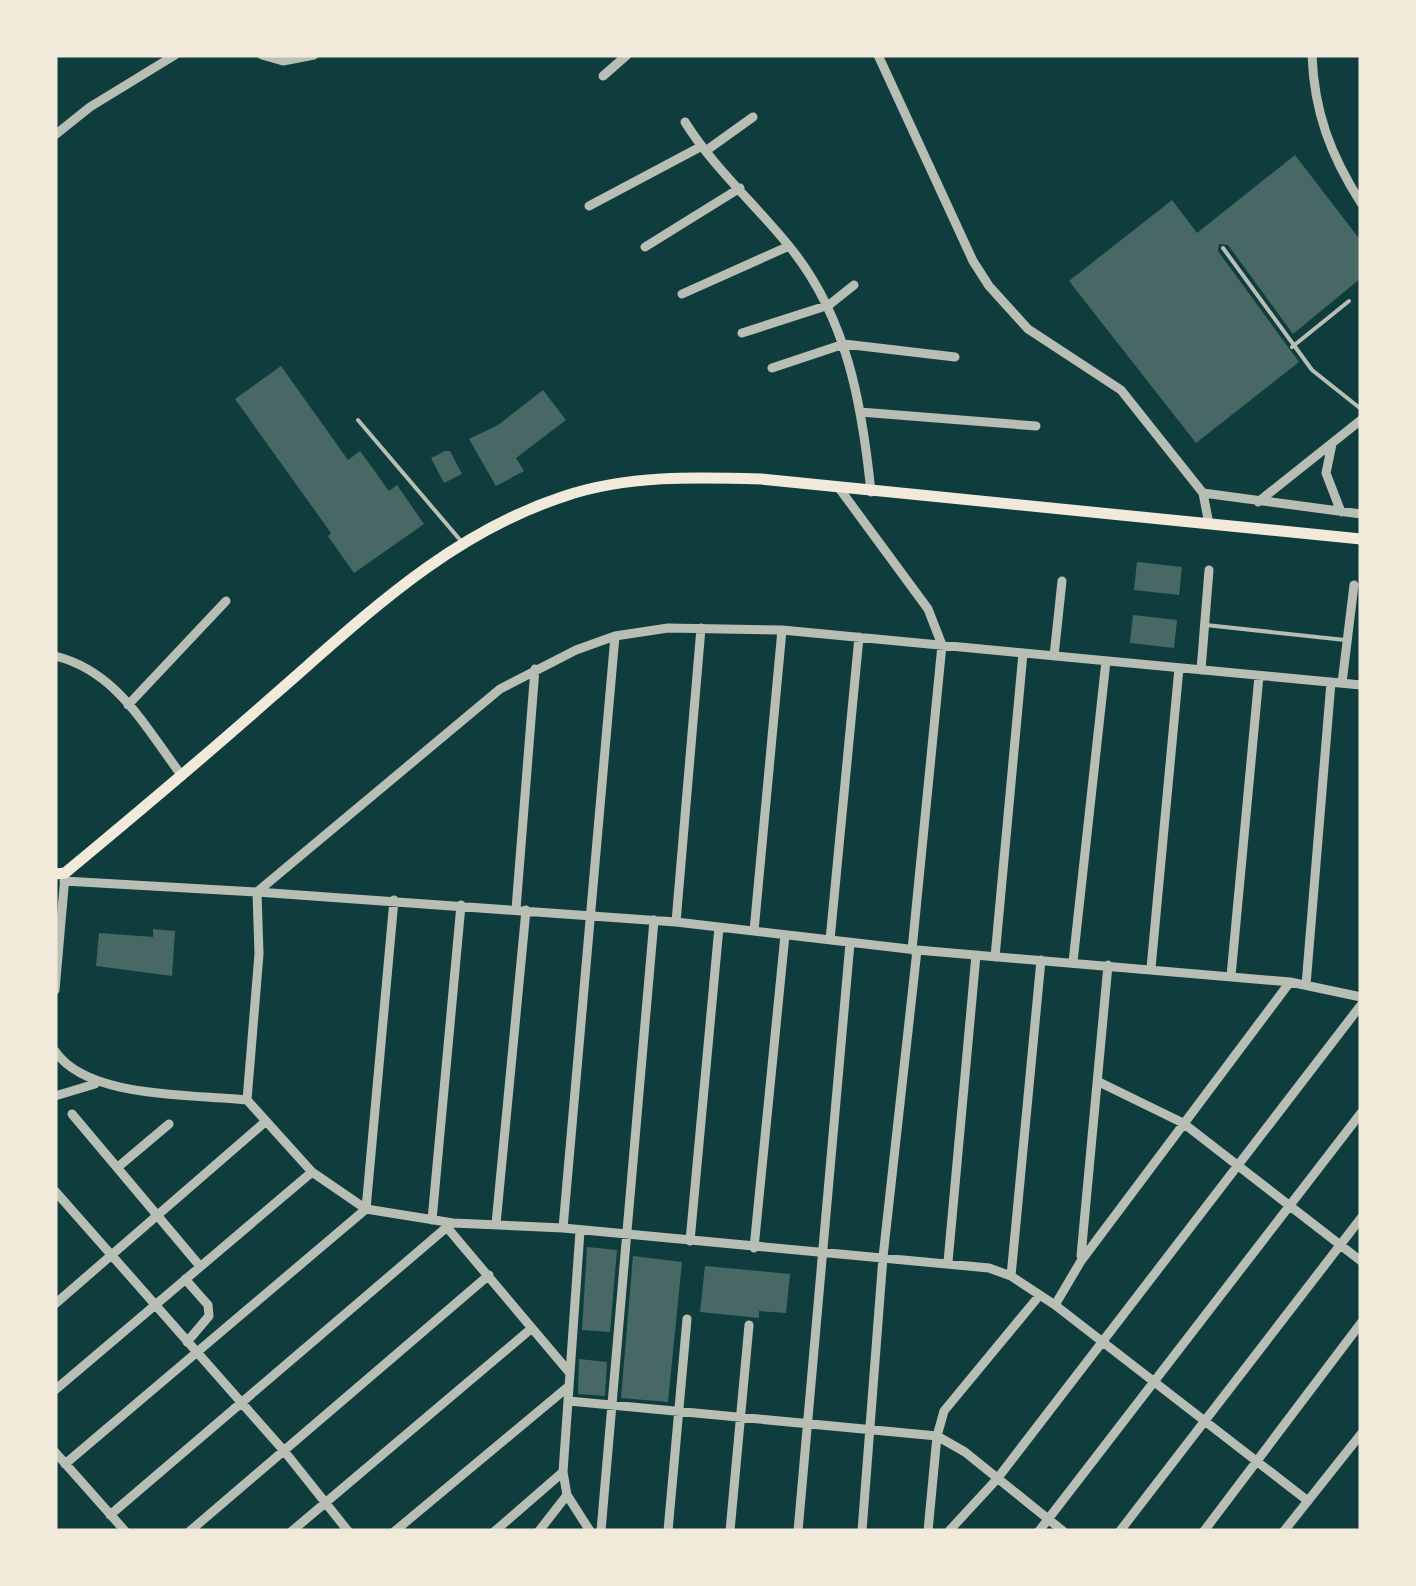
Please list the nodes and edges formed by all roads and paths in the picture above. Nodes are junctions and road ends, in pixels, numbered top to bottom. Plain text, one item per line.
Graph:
1 (175, 55) edge
2 (262, 55) edge
3 (314, 55) edge
4 (628, 55) edge
5 (878, 55) edge
6 (1312, 55) edge
7 (603, 76) dead end
8 (753, 117) dead end
9 (685, 122) dead end
10 (55, 136) edge
11 (704, 148) junction
12 (740, 188) junction
13 (1361, 204) edge
14 (590, 206) dead end
15 (789, 246) junction
16 (645, 247) dead end
17 (1223, 248) dead end
18 (854, 285) dead end
19 (682, 294) dead end
20 (1349, 301) dead end
21 (830, 304) junction
22 (742, 334) dead end
23 (844, 344) junction
24 (1292, 347) junction
25 (955, 357) dead end
26 (772, 368) dead end
27 (1361, 408) edge
28 (860, 412) junction
29 (358, 420) dead end
30 (1361, 420) edge
31 (1036, 426) dead end
32 (1361, 436) edge
33 (1332, 443) junction
34 (840, 488) junction
35 (871, 492) junction
36 (1203, 492) junction
37 (1258, 502) junction
38 (1341, 512) junction
39 (1361, 514) edge
40 (1208, 524) junction
41 (1361, 539) edge
42 (461, 541) junction
43 (1209, 570) dead end
44 (1062, 581) dead end
45 (1354, 585) dead end
46 (226, 601) dead end
47 (1206, 626) junction
48 (700, 628) junction
49 (782, 630) junction
50 (615, 636) junction
51 (859, 637) junction
52 (1347, 640) junction
53 (942, 645) junction
54 (1023, 653) junction
55 (55, 656) edge
56 (1054, 656) junction
57 (1106, 661) junction
58 (1180, 668) junction
59 (535, 670) junction
60 (1201, 670) junction
61 (1259, 676) junction
62 (1336, 683) junction
63 (1361, 685) edge
64 (128, 705) junction
65 (182, 776) junction
66 (61, 876) edge
67 (258, 892) junction
68 (394, 900) junction
69 (461, 905) junction
70 (521, 909) junction
71 (592, 915) junction
72 (654, 920) junction
73 (676, 922) junction
74 (719, 928) junction
75 (754, 931) junction
76 (785, 935) junction
77 (830, 940) junction
78 (850, 943) junction
79 (914, 950) junction
80 (976, 954) junction
81 (995, 957) junction
82 (1042, 960) junction
83 (1074, 962) junction
84 (1108, 965) junction
85 (1151, 968) junction
86 (1231, 976) junction
87 (1290, 982) junction
88 (1306, 985) junction
89 (55, 990) edge
90 (1361, 997) edge
91 (1361, 1005) edge
92 (55, 1051) edge
93 (1099, 1082) junction
94 (97, 1083) junction
95 (55, 1096) edge
96 (247, 1100) junction
97 (1361, 1113) edge
98 (72, 1114) dead end
99 (265, 1122) junction
100 (1182, 1123) junction
101 (168, 1124) dead end
102 (1237, 1166) junction
103 (118, 1168) junction
104 (312, 1172) junction
105 (55, 1191) edge
106 (1290, 1203) junction
107 (66, 1204) junction
108 (366, 1209) junction
109 (55, 1214) edge
110 (160, 1216) junction
111 (1361, 1218) edge
112 (440, 1223) junction
113 (496, 1224) junction
114 (563, 1228) junction
115 (580, 1231) junction
116 (625, 1236) junction
117 (690, 1241) junction
118 (1340, 1245) junction
119 (754, 1248) junction
120 (822, 1254) junction
121 (883, 1257) junction
122 (113, 1258) junction
123 (1081, 1260) junction
124 (948, 1262) junction
125 (1361, 1262) edge
126 (199, 1266) junction
127 (489, 1275) junction
128 (1011, 1276) junction
129 (185, 1278) junction
130 (1039, 1296) junction
131 (55, 1304) edge
132 (154, 1304) junction
133 (1055, 1305) junction
134 (687, 1319) dead end
135 (1361, 1324) edge
136 (749, 1326) dead end
137 (532, 1328) junction
138 (187, 1342) junction
139 (1101, 1342) junction
140 (198, 1354) junction
141 (569, 1372) junction
142 (1153, 1383) junction
143 (569, 1386) junction
144 (55, 1390) edge
145 (569, 1401) junction
146 (244, 1405) junction
147 (614, 1406) junction
148 (677, 1412) junction
149 (741, 1419) junction
150 (1205, 1422) junction
151 (807, 1424) junction
152 (871, 1428) junction
153 (1361, 1434) edge
154 (937, 1436) junction
155 (55, 1452) edge
156 (285, 1452) junction
157 (1256, 1462) junction
158 (65, 1464) junction
159 (563, 1472) junction
160 (996, 1479) junction
161 (567, 1495) junction
162 (1308, 1500) junction
163 (326, 1503) junction
164 (110, 1515) junction
165 (1050, 1519) junction
166 (124, 1531) edge
167 (190, 1531) edge
168 (292, 1531) edge
169 (348, 1531) edge
170 (395, 1531) edge
171 (495, 1531) edge
172 (539, 1531) edge
173 (590, 1531) edge
174 (601, 1531) edge
175 (668, 1531) edge
176 (730, 1531) edge
177 (798, 1531) edge
178 (862, 1531) edge
179 (928, 1531) edge
180 (949, 1531) edge
181 (1040, 1531) edge
182 (1064, 1531) edge
183 (1120, 1531) edge
184 (1204, 1531) edge
185 (1284, 1531) edge

1 - 10 street
2 - 3 street
4 - 7 street
5 - 36 street
6 - 13 street
8 - 11 street
9 - 11 street
11 - 12 street
11 - 14 street
12 - 15 street
12 - 16 street
15 - 19 street
15 - 21 street
17 - 24 lane
18 - 21 street
20 - 24 lane
21 - 22 street
21 - 23 street
23 - 25 street
23 - 26 street
23 - 28 street
24 - 27 lane
28 - 31 street
28 - 35 street
29 - 42 lane
30 - 32 street
30 - 33 street
33 - 37 street
33 - 38 street
34 - 35 main road
34 - 42 main road
34 - 53 street
35 - 40 main road
36 - 37 street
36 - 40 street
37 - 38 street
38 - 39 street
40 - 41 main road
42 - 65 main road
43 - 47 street
44 - 56 street
45 - 52 street
46 - 64 street
47 - 52 lane
47 - 60 street
48 - 49 street
48 - 50 street
48 - 73 street
49 - 51 street
49 - 75 street
50 - 59 street
50 - 71 street
51 - 53 street
51 - 77 street
52 - 62 street
53 - 54 street
53 - 79 street
54 - 56 street
54 - 81 street
55 - 64 street
56 - 57 street
57 - 58 street
57 - 83 street
58 - 60 street
58 - 85 street
59 - 67 street
59 - 70 street
60 - 61 street
61 - 62 street
61 - 86 street
62 - 63 street
62 - 88 street
64 - 65 street
65 - 66 main road
66 - 67 street
66 - 89 street
67 - 68 street
67 - 96 street
68 - 69 street
68 - 108 street
69 - 70 street
69 - 112 street
70 - 71 street
70 - 113 street
71 - 72 street
71 - 114 street
72 - 73 street
72 - 116 street
73 - 74 street
74 - 75 street
74 - 117 street
75 - 76 street
76 - 77 street
76 - 119 street
77 - 78 street
78 - 79 street
78 - 120 street
79 - 80 street
79 - 121 street
80 - 81 street
80 - 124 street
81 - 82 street
82 - 83 street
82 - 128 street
83 - 84 street
84 - 85 street
84 - 93 street
85 - 86 street
86 - 87 street
87 - 88 street
87 - 100 street
88 - 90 street
91 - 102 street
92 - 94 street
93 - 100 street
93 - 123 street
94 - 95 street
94 - 96 street
96 - 99 street
97 - 106 street
98 - 103 street
99 - 104 street
99 - 110 street
100 - 102 street
100 - 123 street
101 - 103 street
102 - 106 street
102 - 139 street
103 - 110 street
104 - 108 street
104 - 126 street
105 - 107 street
106 - 118 street
106 - 142 street
107 - 109 street
107 - 122 street
108 - 112 street
108 - 140 street
110 - 122 street
110 - 126 street
111 - 118 street
112 - 113 street
112 - 127 street
112 - 146 street
113 - 114 street
114 - 115 street
115 - 116 street
115 - 141 street
116 - 117 street
116 - 147 street
117 - 119 street
118 - 125 street
118 - 150 street
119 - 120 street
120 - 121 street
120 - 151 street
121 - 124 street
121 - 152 street
122 - 131 street
122 - 132 street
123 - 133 street
124 - 128 street
126 - 129 street
127 - 137 street
127 - 156 street
128 - 130 street
129 - 132 street
129 - 138 street
130 - 133 street
130 - 154 street
132 - 138 street
132 - 144 street
133 - 139 street
134 - 148 street
135 - 157 street
136 - 149 street
137 - 141 street
137 - 163 street
138 - 140 street
139 - 142 street
139 - 160 street
140 - 146 street
140 - 158 street
141 - 143 street
142 - 150 street
142 - 165 street
143 - 145 street
143 - 170 street
145 - 147 street
145 - 159 street
146 - 156 street
146 - 164 street
147 - 148 street
147 - 174 street
148 - 149 street
148 - 175 street
149 - 151 street
149 - 176 street
150 - 157 street
150 - 183 street
151 - 152 street
151 - 177 street
152 - 154 street
152 - 178 street
153 - 162 street
154 - 160 street
154 - 179 street
155 - 158 street
156 - 163 street
156 - 167 street
157 - 162 street
157 - 184 street
158 - 164 street
159 - 161 street
159 - 171 street
160 - 165 street
160 - 180 street
161 - 172 street
161 - 173 street
162 - 185 street
163 - 168 street
163 - 169 street
164 - 166 street
165 - 181 street
165 - 182 street

